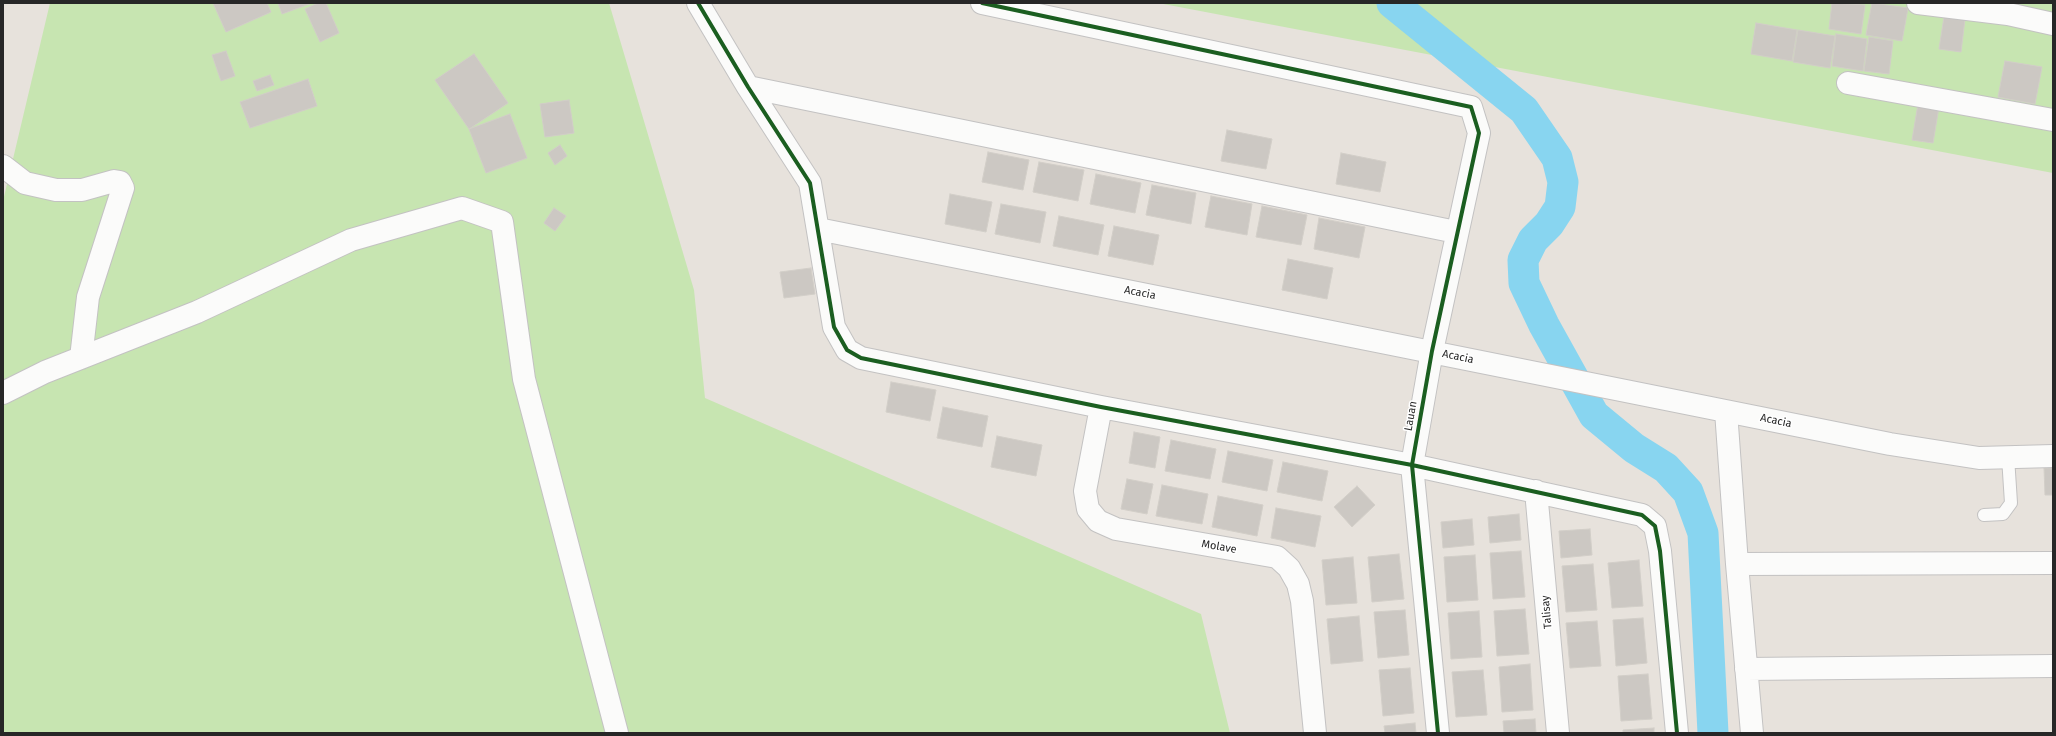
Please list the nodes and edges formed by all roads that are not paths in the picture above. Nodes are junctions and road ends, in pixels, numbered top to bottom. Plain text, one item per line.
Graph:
1 (698, 3) edge
2 (982, 3) edge
3 (1918, 3) edge
4 (2053, 24) edge
5 (1848, 83) dead end
6 (748, 87) junction
7 (2053, 120) edge
8 (3, 166) edge
9 (818, 229) junction
10 (1456, 232) junction
11 (1432, 351) junction
12 (80, 358) junction
13 (3, 393) edge
14 (1101, 407) junction
15 (1726, 411) junction
16 (2053, 456) edge
17 (2008, 457) junction
18 (1412, 465) junction
19 (1536, 491) junction
20 (1984, 515) dead end
21 (2053, 563) edge
22 (1737, 564) junction
23 (2053, 666) edge
24 (1746, 669) junction
25 (617, 733) edge
26 (1315, 733) edge
27 (1438, 733) edge
28 (1558, 733) edge
29 (1676, 733) edge
30 (1752, 733) edge

1 - 6 street
2 - 10 street, Lauan
3 - 4 street
5 - 7 street
6 - 9 street
6 - 10 street
8 - 12 street
9 - 11 street, Acacia
9 - 14 street
10 - 11 street, Lauan
11 - 15 street, Acacia
11 - 18 street, Lauan
12 - 13 street
12 - 25 street
14 - 18 street
14 - 26 street, Molave
15 - 17 street, Acacia
15 - 22 street
16 - 17 street, Acacia
17 - 20 lane
18 - 19 street
18 - 27 street, Lauan
19 - 28 street, Talisay
19 - 29 street
21 - 22 street
22 - 24 street
23 - 24 street
24 - 30 street

